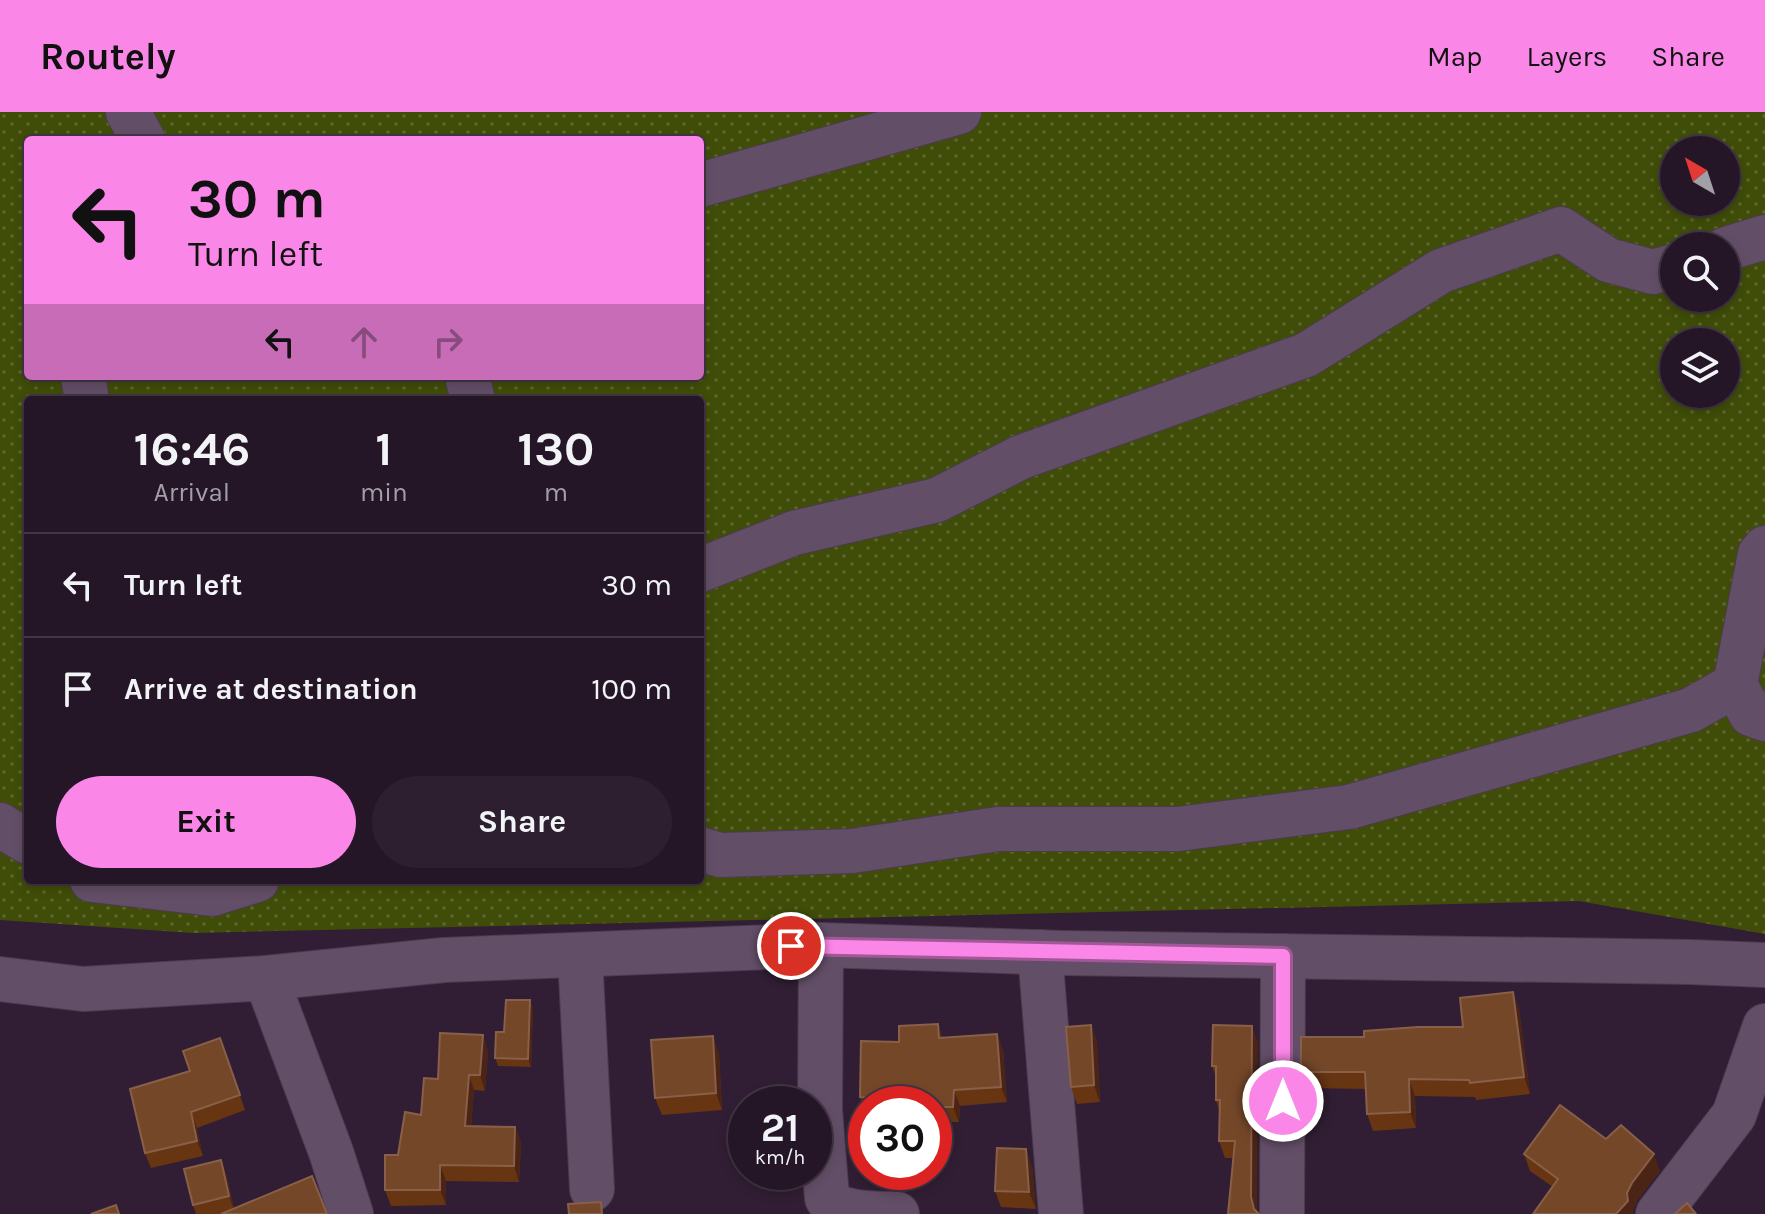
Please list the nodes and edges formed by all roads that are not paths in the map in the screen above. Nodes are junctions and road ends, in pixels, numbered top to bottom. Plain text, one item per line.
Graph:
1 (128, 112) edge
2 (959, 112) edge
3 (141, 136) edge
4 (704, 184) edge
5 (1765, 237) edge
6 (1740, 245) edge
7 (1660, 270) edge
8 (1765, 548) edge
9 (704, 568) edge
10 (1735, 685) junction
11 (1765, 719) edge
12 (0, 825) edge
13 (24, 840) edge
14 (704, 850) edge
15 (126, 884) edge
16 (244, 884) edge
17 (821, 945) junction
18 (1040, 952) junction
19 (580, 955) junction
20 (1283, 956) junction
21 (1765, 965) edge
22 (266, 978) junction
23 (0, 979) edge
24 (1765, 1026) edge
25 (592, 1189) dead end
26 (351, 1214) edge
27 (897, 1214) edge
28 (1061, 1214) edge
29 (1282, 1214) edge
30 (1658, 1214) edge

1 - 3 street
2 - 4 street
5 - 6 street
7 - 9 street
8 - 10 street
10 - 11 street
10 - 14 street
12 - 13 street
15 - 16 street
17 - 18 street
17 - 19 street
17 - 27 street
18 - 20 street
18 - 28 street
19 - 22 street
19 - 25 street
20 - 21 street
20 - 29 street
22 - 23 street
22 - 26 street
24 - 30 street

